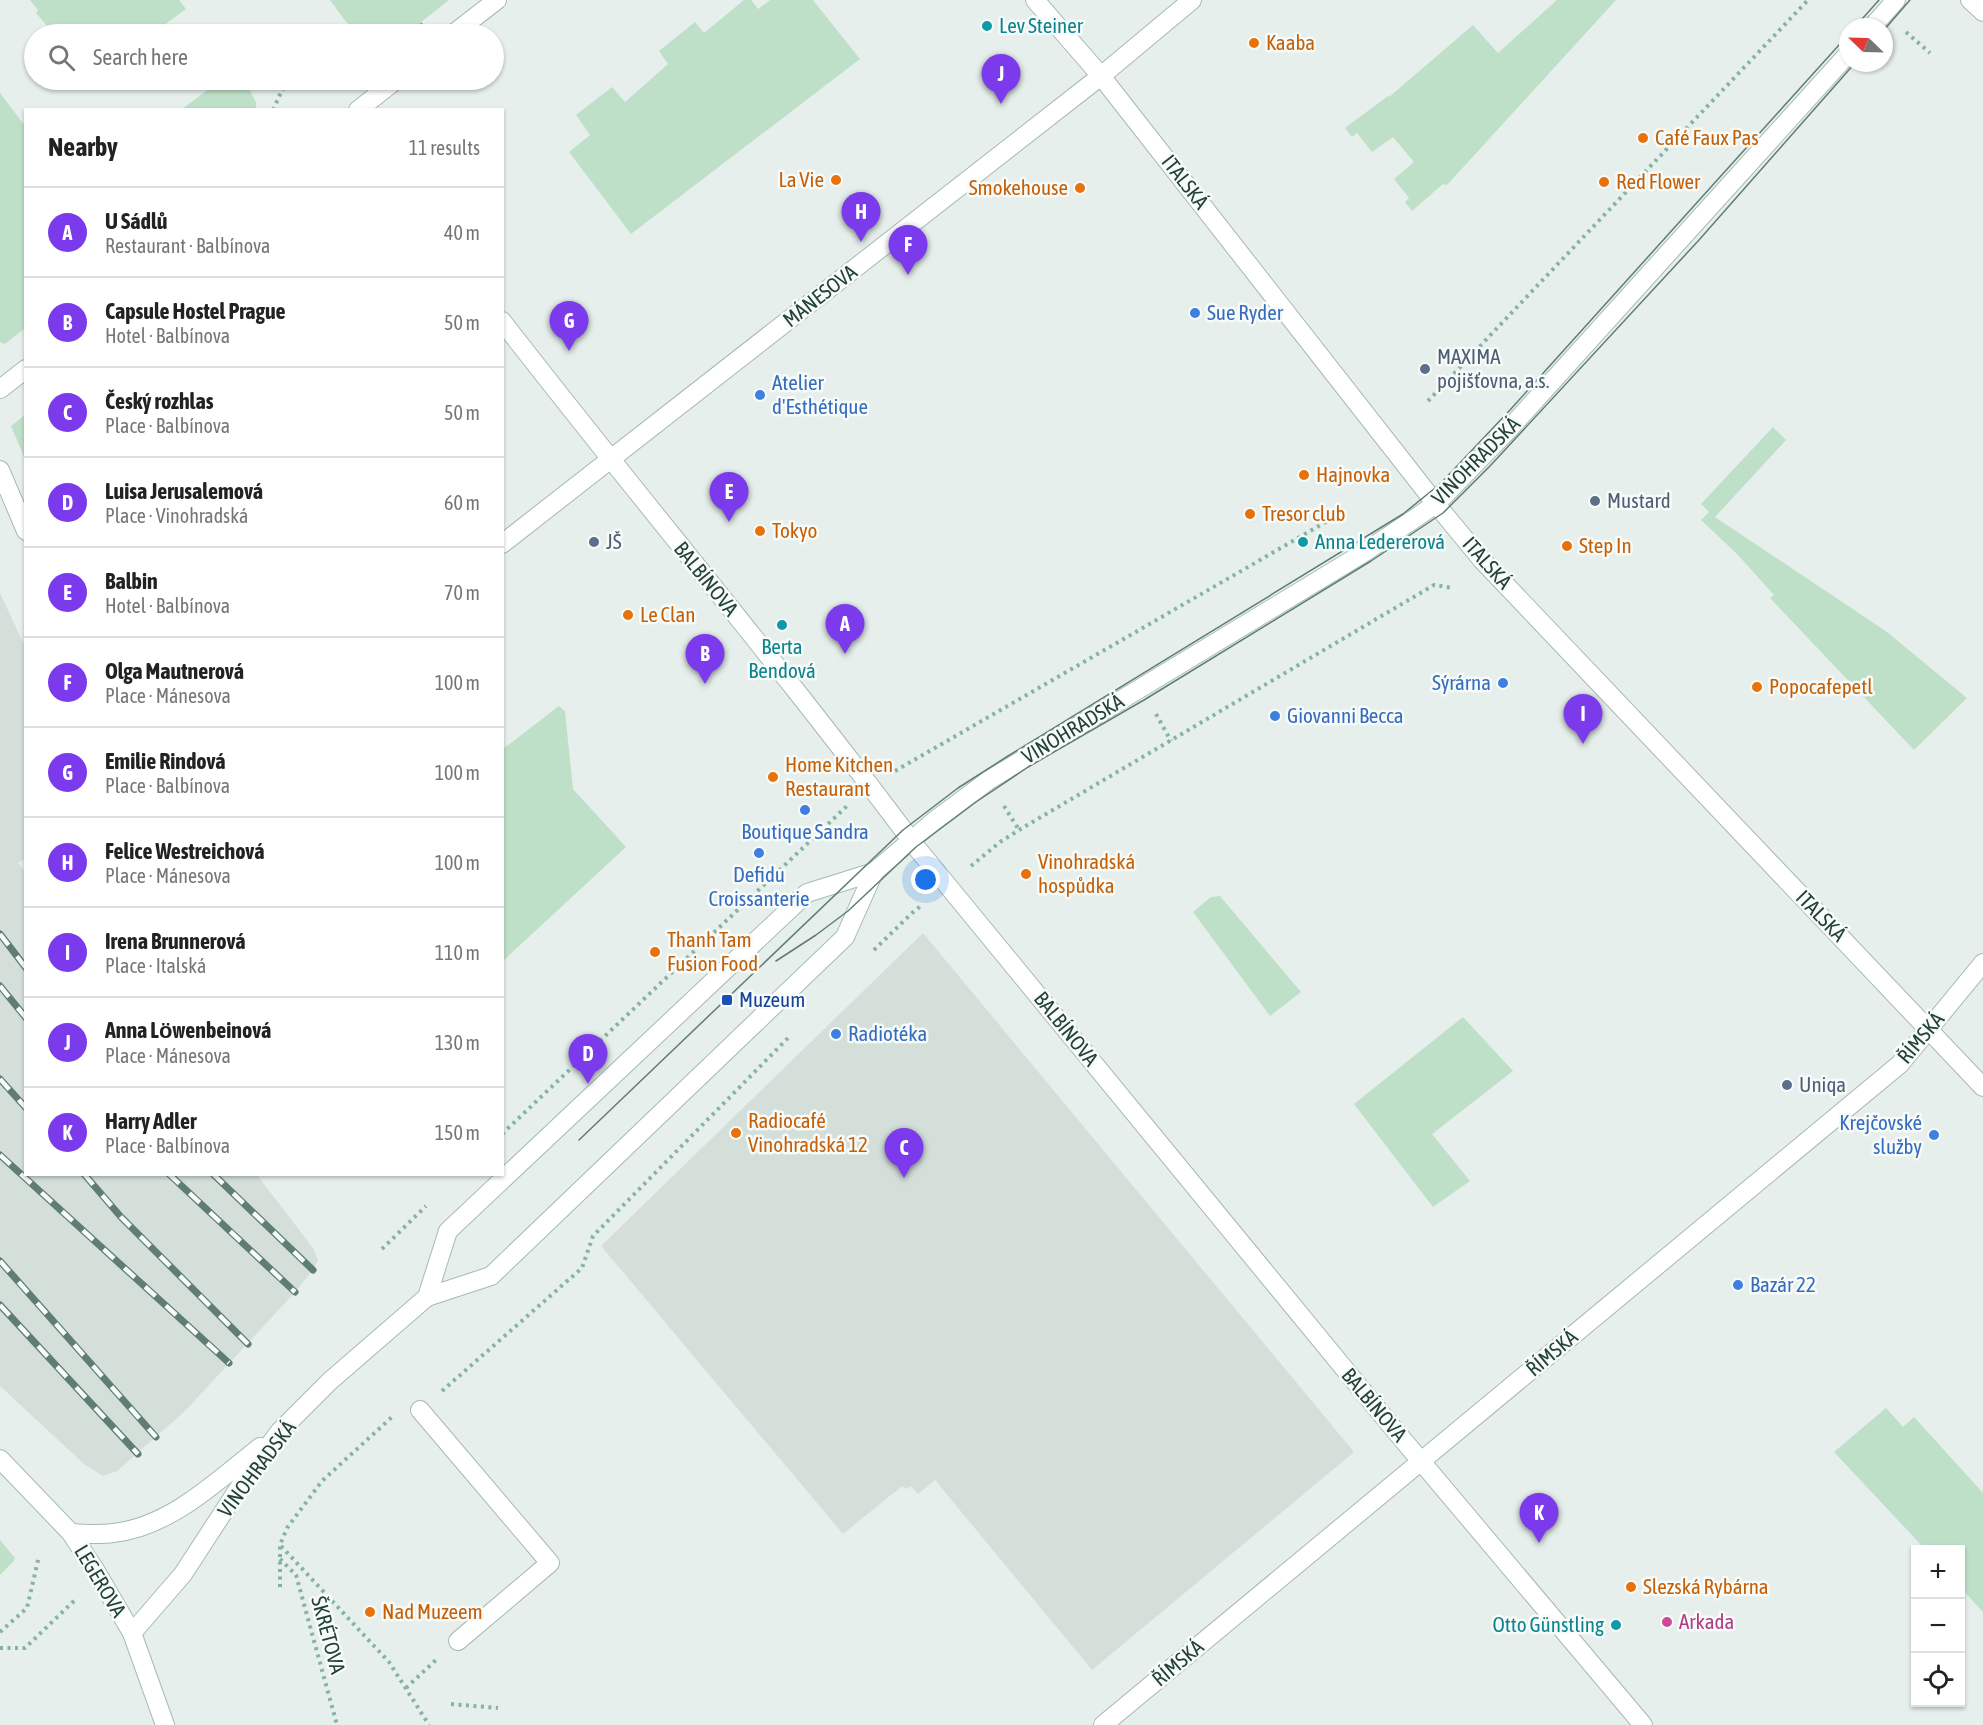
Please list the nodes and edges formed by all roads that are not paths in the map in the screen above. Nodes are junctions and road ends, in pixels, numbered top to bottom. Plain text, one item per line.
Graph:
1 (497, 0) edge
2 (1035, 0) edge
3 (1192, 0) edge
4 (1896, 0) edge
5 (1970, 0) edge
6 (1983, 12) edge
7 (1880, 18) edge
8 (466, 24) edge
9 (1839, 64) edge
10 (1101, 76) junction
11 (383, 90) edge
12 (361, 108) edge
13 (504, 324) edge
14 (24, 371) edge
15 (0, 389) edge
16 (610, 460) junction
17 (0, 470) edge
18 (1436, 504) junction
19 (24, 526) edge
20 (504, 542) edge
21 (911, 840) junction
22 (874, 872) junction
23 (1983, 963) edge
24 (1929, 1030) junction
25 (1983, 1087) edge
26 (427, 1297) junction
27 (420, 1410) road end
28 (280, 1431) junction
29 (0, 1459) edge
30 (1422, 1461) junction
31 (71, 1533) junction
32 (132, 1633) junction
33 (458, 1641) dead end
34 (165, 1725) edge
35 (1103, 1725) edge
36 (1643, 1725) edge

1 - 8 street
2 - 10 street, ITALSKÁ
3 - 10 street, MÁNESOVA
4 - 7 street
5 - 6 street
9 - 18 street, VINOHRADSKÁ
10 - 16 street, MÁNESOVA
10 - 18 street, ITALSKÁ
11 - 12 street
13 - 16 street, BALBÍNOVA
14 - 15 street
16 - 20 street, MÁNESOVA
16 - 21 street, BALBÍNOVA
17 - 19 street
18 - 21 street, VINOHRADSKÁ
18 - 24 street, ITALSKÁ
21 - 22 street, VINOHRADSKÁ
21 - 30 street, BALBÍNOVA
22 - 26 street
22 - 26 street
23 - 24 street, ŘÍMSKÁ
24 - 25 street, ITALSKÁ
24 - 30 street, ŘÍMSKÁ
26 - 28 street, VINOHRADSKÁ
27 - 33 street
28 - 31 street
28 - 32 street, VINOHRADSKÁ
29 - 31 street, LEGEROVA
30 - 35 street, ŘÍMSKÁ
30 - 36 street, BALBÍNOVA
31 - 32 street, LEGEROVA
32 - 34 street, LEGEROVA

